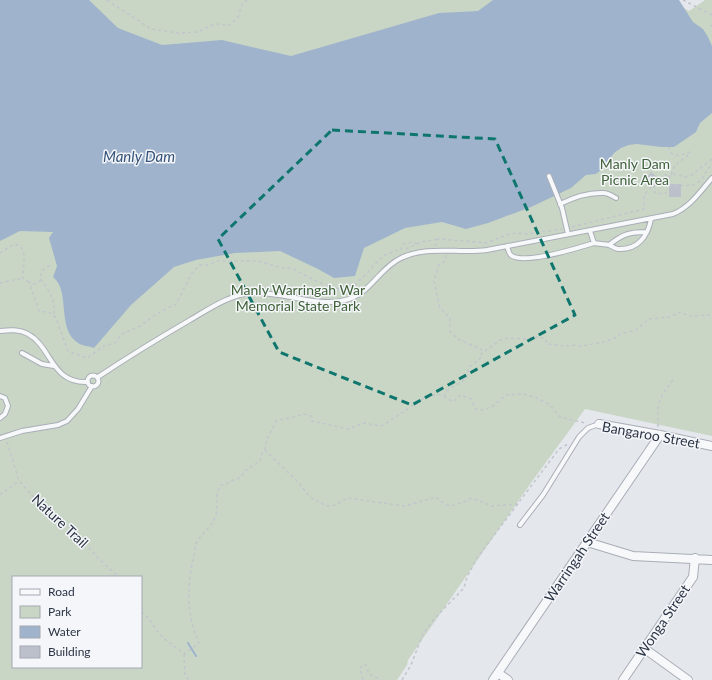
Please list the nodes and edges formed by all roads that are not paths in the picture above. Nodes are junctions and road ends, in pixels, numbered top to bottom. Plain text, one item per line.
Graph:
1 (549, 176) dead end
2 (712, 178) edge
3 (616, 198) dead end
4 (560, 204) junction
5 (651, 219) junction
6 (590, 230) junction
7 (647, 232) junction
8 (568, 234) junction
9 (594, 243) junction
10 (609, 245) junction
11 (507, 246) junction
12 (0, 331) edge
13 (22, 353) dead end
14 (55, 366) junction
15 (98, 378) junction
16 (88, 382) junction
17 (92, 386) junction
18 (0, 396) edge
19 (0, 418) edge
20 (599, 424) joint
21 (660, 435) junction
22 (0, 438) edge
23 (712, 446) edge
24 (520, 525) dead end
25 (587, 542) junction
26 (695, 558) junction
27 (712, 560) edge
28 (645, 648) junction
29 (495, 676) edge
30 (508, 680) edge
31 (623, 680) edge
32 (688, 680) edge

1 - 4 lane
2 - 5 lane
3 - 4 lane
4 - 8 lane
5 - 6 lane
5 - 7 lane
6 - 8 lane
6 - 9 lane
7 - 10 lane
7 - 10 lane
8 - 11 lane
9 - 10 lane
9 - 11 lane
11 - 15 lane
12 - 14 lane
13 - 14 lane
14 - 16 lane
15 - 16 lane
15 - 17 lane
16 - 17 lane
17 - 22 lane
18 - 19 lane
20 - 21 street, Bangaroo Street
20 - 24 lane, Bangaroo Street
21 - 23 street, Bangaroo Street
21 - 25 street, Warringah Street
25 - 26 street
25 - 29 street, Warringah Street
26 - 27 street
26 - 28 street, Wonga Street
28 - 31 street, Wonga Street
28 - 32 street
29 - 30 street

